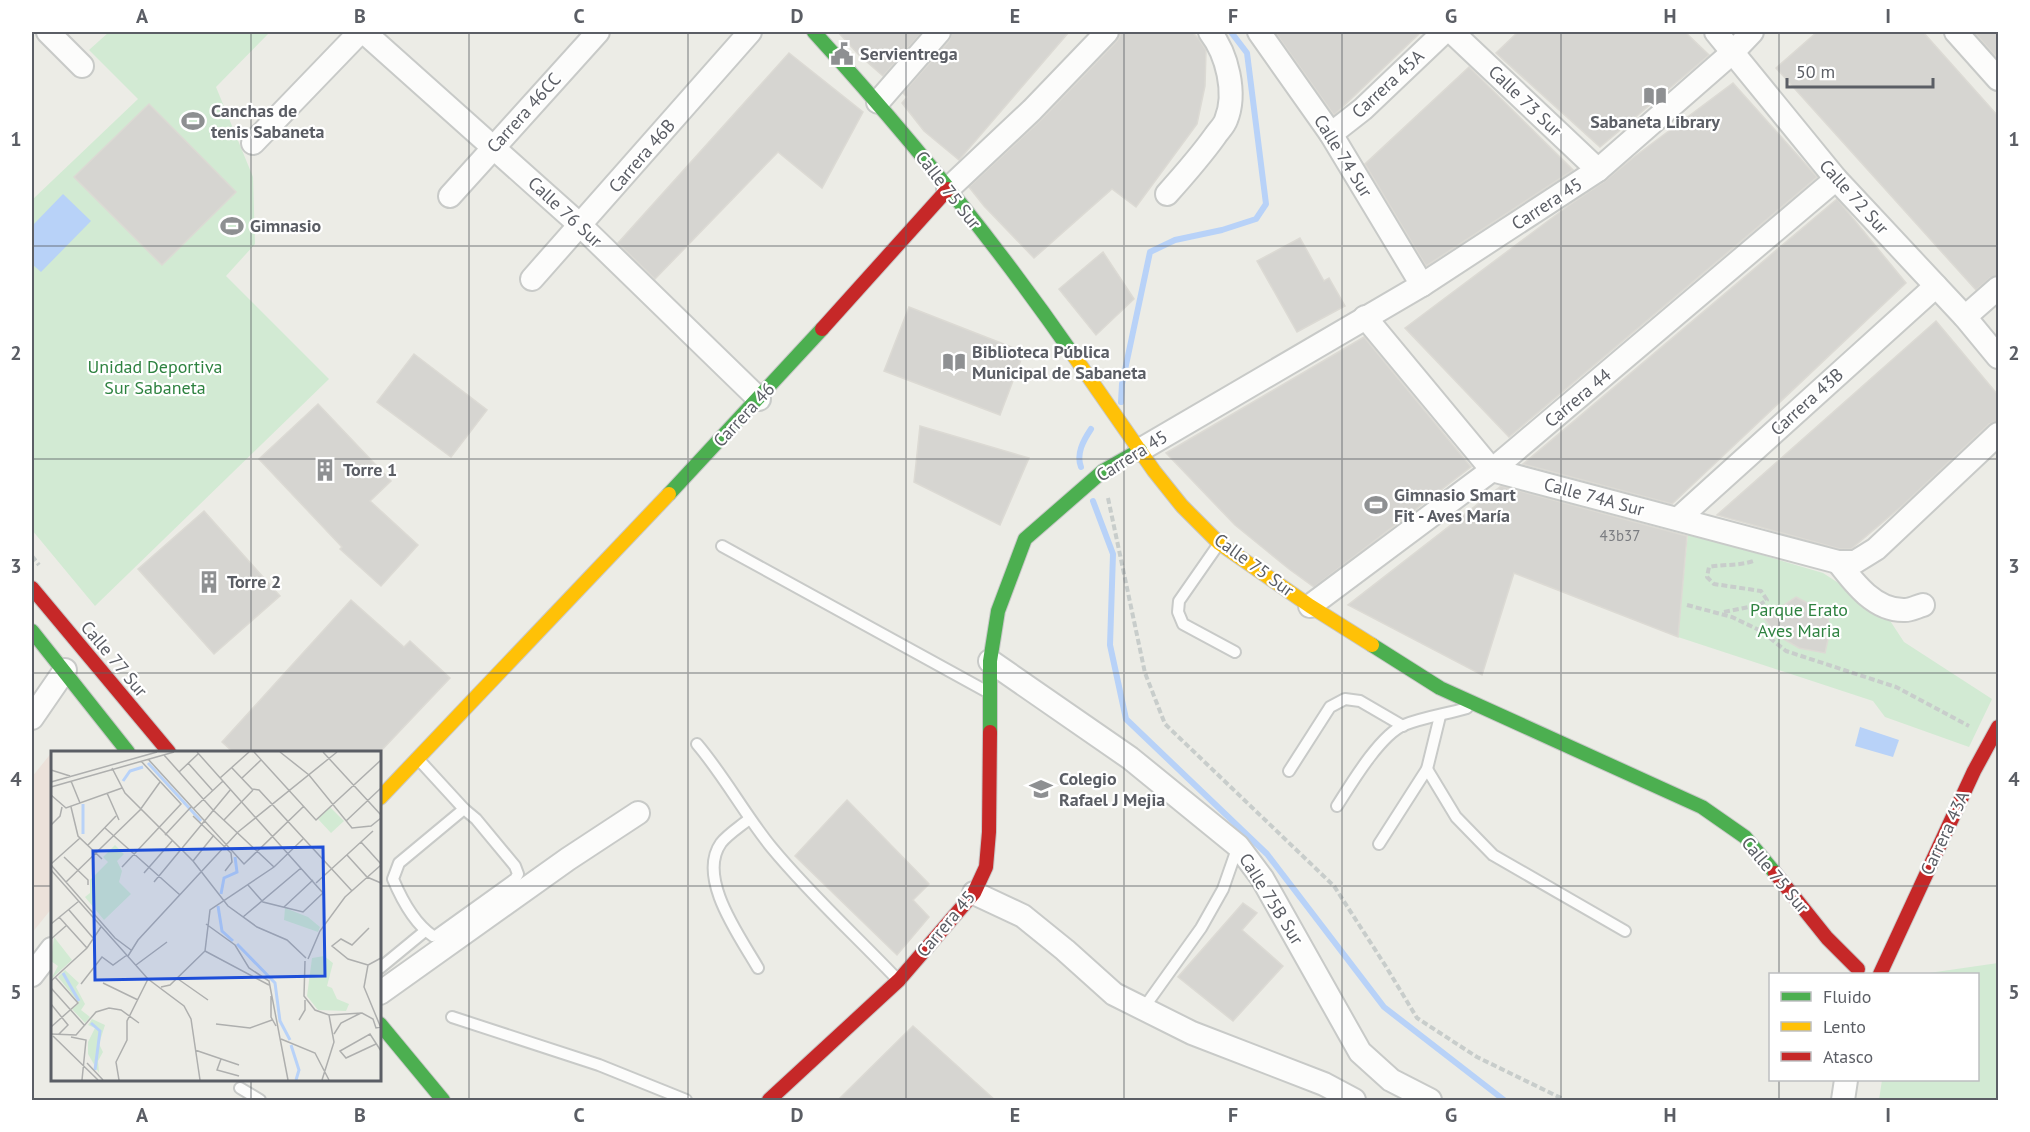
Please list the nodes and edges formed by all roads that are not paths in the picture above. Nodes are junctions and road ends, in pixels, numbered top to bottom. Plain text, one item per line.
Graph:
1 (48, 32) edge
2 (362, 32) edge
3 (598, 32) edge
4 (750, 32) edge
5 (814, 32) edge
6 (939, 32) edge
7 (1107, 32) edge
8 (1210, 32) edge
9 (1259, 32) edge
10 (1444, 32) edge
11 (1452, 32) edge
12 (1716, 32) edge
13 (1752, 32) edge
14 (1956, 32) edge
15 (1733, 51) junction
16 (82, 66) dead end
17 (1998, 79) edge
18 (878, 102) junction
19 (1331, 134) junction
20 (253, 143) dead end
21 (493, 147) junction
22 (1598, 170) junction
23 (1836, 179) junction
24 (948, 189) junction
25 (1167, 194) dead end
26 (450, 196) dead end
27 (580, 225) junction
28 (532, 279) dead end
29 (1422, 285) junction
30 (1936, 286) junction
31 (1998, 288) edge
32 (1365, 317) junction
33 (1965, 317) junction
34 (1998, 357) edge
35 (759, 399) junction
36 (1998, 434) edge
37 (1140, 450) junction
38 (1492, 470) junction
39 (1678, 519) junction
40 (1220, 543) junction
41 (722, 546) dead end
42 (1846, 562) junction
43 (32, 588) edge
44 (1923, 605) dead end
45 (1310, 606) junction
46 (32, 631) edge
47 (1235, 652) dead end
48 (990, 661) junction
49 (65, 670) junction
50 (990, 693) junction
51 (1476, 705) junction
52 (1440, 716) junction
53 (32, 718) edge
54 (1403, 726) junction
55 (1995, 732) edge
56 (697, 744) dead end
57 (126, 751) edge
58 (167, 751) edge
59 (416, 757) junction
60 (1427, 769) junction
61 (1289, 771) dead end
62 (381, 797) edge
63 (1337, 806) dead end
64 (464, 809) junction
65 (638, 813) dead end
66 (749, 819) junction
67 (1379, 844) dead end
68 (1238, 846) junction
69 (974, 893) junction
70 (425, 931) junction
71 (1625, 931) dead end
72 (1831, 942) junction
73 (51, 949) edge
74 (1860, 950) dead end
75 (381, 967) edge
76 (758, 968) dead end
77 (1843, 973) edge
78 (1865, 973) edge
79 (32, 975) edge
80 (899, 980) junction
81 (381, 992) edge
82 (1143, 1009) junction
83 (452, 1017) dead end
84 (381, 1025) edge
85 (1846, 1081) edge
86 (240, 1088) dead end
87 (260, 1101) edge
88 (444, 1101) edge
89 (686, 1101) edge
90 (769, 1101) edge
91 (1354, 1101) edge
92 (1430, 1101) edge
93 (1843, 1101) edge

1 - 16 street
2 - 20 street
2 - 21 street, Calle 76 Sur
3 - 21 street, Carrera 46CC
4 - 27 street, Carrera 46B
5 - 18 street, Calle 75 Sur
6 - 18 street
7 - 24 street, Carrera 46
8 - 25 street
9 - 19 street, Calle 74 Sur
10 - 19 street, Carrera 45A
11 - 22 street, Calle 73 Sur
12 - 15 street, Calle 72 Sur
13 - 15 street, Carrera 45
14 - 17 street
15 - 22 street, Carrera 45
15 - 23 street, Calle 72 Sur
18 - 24 street, Calle 75 Sur
19 - 29 street, Calle 74 Sur
21 - 26 street, Carrera 46CC
21 - 27 street, Calle 76 Sur
22 - 29 street, Carrera 45
23 - 30 street, Calle 72 Sur
23 - 38 street, Carrera 44
24 - 35 street, Carrera 46
24 - 37 street, Calle 75 Sur
27 - 28 street, Carrera 46B
27 - 35 street, Calle 76 Sur
29 - 32 street, Carrera 45
30 - 33 street, Calle 72 Sur
30 - 39 street, Carrera 43B
31 - 33 street
32 - 37 street, Carrera 45
32 - 38 street
33 - 34 street, Calle 72 Sur
35 - 59 street, Carrera 46
36 - 42 street
37 - 40 street, Calle 75 Sur
37 - 48 street, Carrera 45
38 - 39 street, Calle 74A Sur
38 - 45 street, Carrera 44
39 - 42 street, Calle 74A Sur
40 - 45 street, Calle 75 Sur
40 - 47 lane
41 - 50 lane
42 - 44 street
43 - 58 street, Calle 77 Sur
45 - 51 street, Calle 75 Sur
46 - 49 street
48 - 50 street, Carrera 45
48 - 68 street, Calle 75B Sur
49 - 53 street
49 - 57 street
50 - 69 street, Carrera 45
51 - 52 lane
51 - 72 street, Calle 75 Sur
52 - 54 lane
52 - 60 lane
54 - 61 lane
54 - 63 lane
55 - 78 street, Carrera 43A
56 - 66 lane
59 - 62 street, Carrera 46
59 - 64 lane
60 - 67 lane
60 - 71 lane
64 - 70 lane
64 - 70 lane
65 - 81 street
66 - 76 lane
66 - 80 lane
68 - 82 lane
68 - 92 street, Calle 75B Sur
69 - 80 street, Carrera 45
69 - 82 street
70 - 75 lane
72 - 74 street
72 - 77 street, Calle 75 Sur
72 - 78 street, Calle 75 Sur
73 - 79 street
80 - 90 street, Carrera 45
82 - 91 street
83 - 89 lane
84 - 88 street
85 - 93 street
86 - 87 lane

